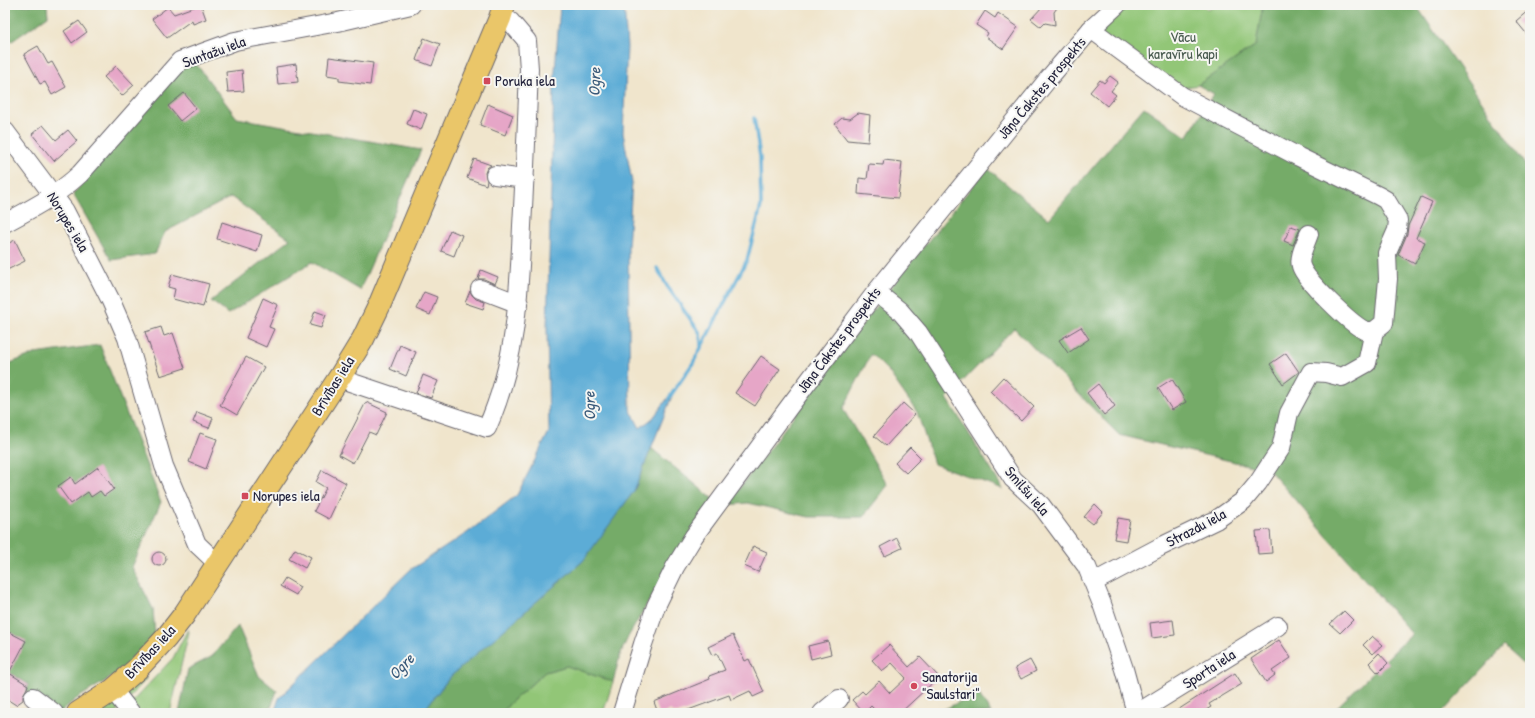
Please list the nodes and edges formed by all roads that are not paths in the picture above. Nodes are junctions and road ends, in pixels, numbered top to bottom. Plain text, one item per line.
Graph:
1 (411, 5) edge
2 (1117, 5) edge
3 (502, 11) edge
4 (1091, 30) junction
5 (5, 131) edge
6 (495, 175) dead end
7 (524, 179) junction
8 (54, 196) junction
9 (5, 223) edge
10 (1310, 234) dead end
11 (480, 289) dead end
12 (876, 292) junction
13 (518, 304) junction
14 (1374, 331) junction
15 (341, 375) junction
16 (217, 563) junction
17 (1094, 582) junction
18 (1278, 626) dead end
19 (113, 690) junction
20 (33, 697) dead end
21 (839, 699) dead end
22 (54, 713) edge
23 (78, 713) edge
24 (131, 713) edge
25 (622, 713) edge
26 (822, 713) edge
27 (1136, 713) edge
28 (1141, 713) edge

1 - 8 street, Suntažu iela
2 - 4 street, Jāņa Čakstes prospekts
3 - 7 street
3 - 15 main road, Brīvības iela
4 - 12 street, Jāņa Čakstes prospekts
4 - 14 street
5 - 8 street, Norupes iela
6 - 7 street
7 - 13 street
8 - 9 street, Suntažu iela
8 - 16 street, Norupes iela
10 - 14 street
11 - 13 street
12 - 17 street, Smilšu iela
12 - 25 street, Jāņa Čakstes prospekts
13 - 15 street
14 - 17 street, Strazdu iela
15 - 16 main road, Brīvības iela
16 - 19 main road, Brīvības iela
17 - 27 street, Smilšu iela
18 - 28 street, Sporta iela
19 - 23 main road, Brīvības iela
19 - 24 street
20 - 22 street
21 - 26 street

